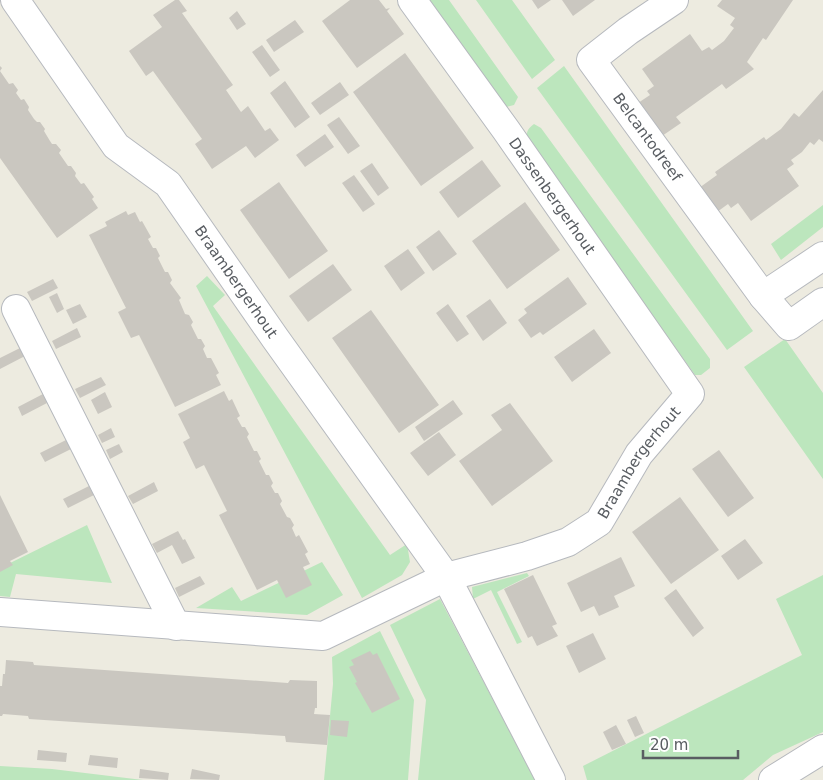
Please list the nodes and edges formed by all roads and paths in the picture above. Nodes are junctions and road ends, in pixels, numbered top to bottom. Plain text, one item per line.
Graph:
1 (16, 0) edge
2 (412, 0) edge
3 (674, 0) edge
4 (823, 256) edge
5 (764, 296) junction
6 (823, 302) edge
7 (16, 309) dead end
8 (690, 394) joint
9 (446, 576) junction
10 (0, 612) edge
11 (176, 626) junction
12 (823, 749) edge
13 (551, 780) edge
14 (773, 780) edge

1 - 9 street, Braambergerhout
2 - 8 street, Dassenbergerhout
3 - 5 street, Belcantodreef
4 - 5 street
5 - 6 street, Belcantodreef
7 - 11 street
8 - 9 street, Braambergerhout
9 - 11 street, Braambergerhout
9 - 13 street
10 - 11 street, Braambergerhout
12 - 14 street

